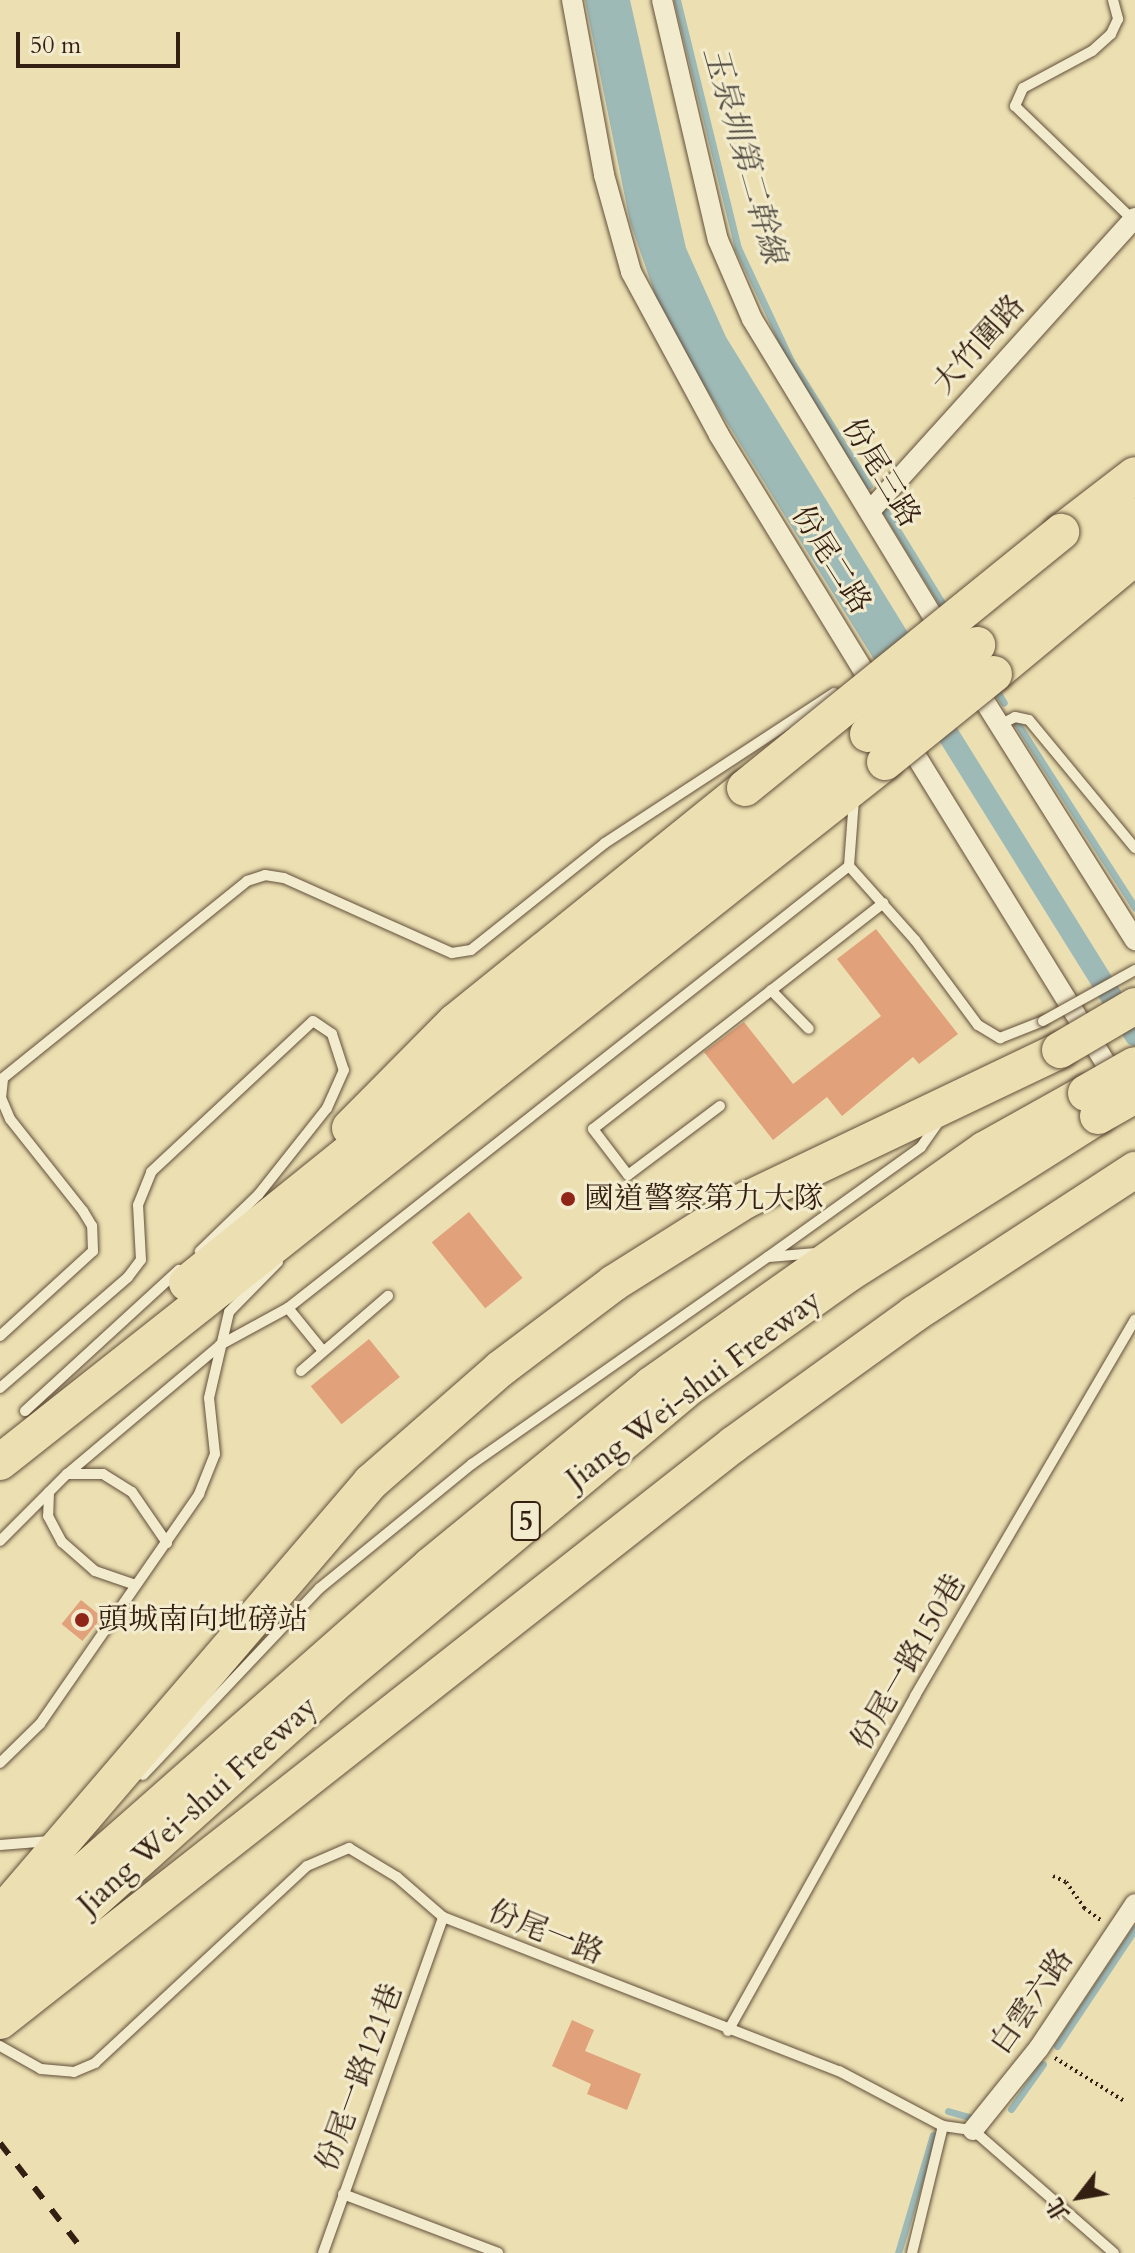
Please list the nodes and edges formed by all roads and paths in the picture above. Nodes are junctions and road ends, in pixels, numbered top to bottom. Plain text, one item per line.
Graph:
1 (572, 0) edge
2 (662, 0) edge
3 (1113, 0) edge
4 (1134, 219) edge
5 (1135, 475) edge
6 (870, 511) junction
7 (1135, 516) edge
8 (1135, 557) edge
9 (1135, 576) edge
10 (1021, 652) junction
11 (985, 660) junction
12 (842, 688) dead end
13 (998, 726) junction
14 (876, 748) junction
15 (854, 788) junction
16 (1135, 848) edge
17 (849, 866) junction
18 (883, 903) junction
19 (1135, 940) edge
20 (1135, 970) edge
21 (771, 990) junction
22 (1135, 1006) edge
23 (809, 1029) dead end
24 (1051, 1036) junction
25 (1135, 1065) edge
26 (1135, 1095) edge
27 (1092, 1104) junction
28 (950, 1105) junction
29 (720, 1106) dead end
30 (1135, 1112) edge
31 (1135, 1170) edge
32 (303, 1223) junction
33 (835, 1252) junction
34 (219, 1257) junction
35 (768, 1257) junction
36 (388, 1296) dead end
37 (288, 1308) junction
38 (1135, 1319) edge
39 (0, 1336) edge
40 (220, 1345) junction
41 (323, 1351) junction
42 (301, 1371) dead end
43 (8, 1409) edge
44 (0, 1462) edge
45 (67, 1474) junction
46 (49, 1492) junction
47 (0, 1541) edge
48 (167, 1543) junction
49 (136, 1585) junction
50 (0, 1763) edge
51 (97, 1801) junction
52 (64, 1840) junction
53 (0, 1845) edge
54 (1053, 1876) dead end
55 (1135, 1904) edge
56 (0, 1915) edge
57 (443, 1917) junction
58 (1118, 1931) junction
59 (0, 1945) edge
60 (17, 1990) edge
61 (0, 2021) edge
62 (728, 2031) junction
63 (0, 2046) edge
64 (1039, 2048) junction
65 (1124, 2101) dead end
66 (943, 2126) junction
67 (973, 2130) junction
68 (343, 2194) junction
69 (323, 2253) edge
70 (498, 2253) edge
71 (912, 2253) edge
72 (1114, 2253) edge

1 - 30 street, 份尾二路
2 - 6 street, 份尾三路
3 - 4 lane, 大竹圍路
4 - 6 street, 大竹圍路
5 - 34 highway, bridge
6 - 13 street, 份尾三路
7 - 11 highway
8 - 10 highway
9 - 10 highway
10 - 11 highway
11 - 14 highway, bridge
12 - 39 lane
13 - 16 lane
13 - 19 street, 份尾三路
14 - 15 highway
14 - 34 highway
15 - 17 lane
15 - 32 highway
17 - 18 lane
17 - 37 lane
18 - 21 lane
18 - 24 lane
20 - 24 lane, bridge
21 - 23 lane
21 - 29 lane
22 - 24 highway, bridge
24 - 28 highway
25 - 27 highway, Jiang Wei-shui Freeway / 5, bridge
26 - 27 highway, Jiang Wei-shui Freeway / 5, bridge
27 - 33 highway, Jiang Wei-shui Freeway / 5
27 - 60 highway, Jiang Wei-shui Freeway / 5
28 - 35 lane
28 - 51 highway
31 - 60 highway
32 - 40 lane
32 - 44 highway
33 - 35 lane
33 - 59 highway, Jiang Wei-shui Freeway / 5
34 - 43 highway
35 - 51 lane
36 - 41 lane
37 - 40 lane
37 - 41 lane
38 - 62 lane, 份尾一路150巷
40 - 45 lane
40 - 48 lane
41 - 42 lane
43 - 43 lane
45 - 46 lane
45 - 48 lane
46 - 47 lane
46 - 49 lane
48 - 49 lane
49 - 50 lane
51 - 52 highway
52 - 53 lane
52 - 56 highway
54 - 58 path
55 - 58 street, 白雲六路
57 - 62 lane, 份尾一路
57 - 63 lane, 份尾一路
57 - 68 lane, 份尾一路121巷
58 - 64 street, 白雲六路
60 - 61 highway
62 - 66 lane, 份尾一路
64 - 65 path
64 - 67 street, 白雲六路
66 - 67 lane, 份尾一路
66 - 71 lane
67 - 72 lane
68 - 69 lane, 份尾一路121巷
68 - 70 lane

